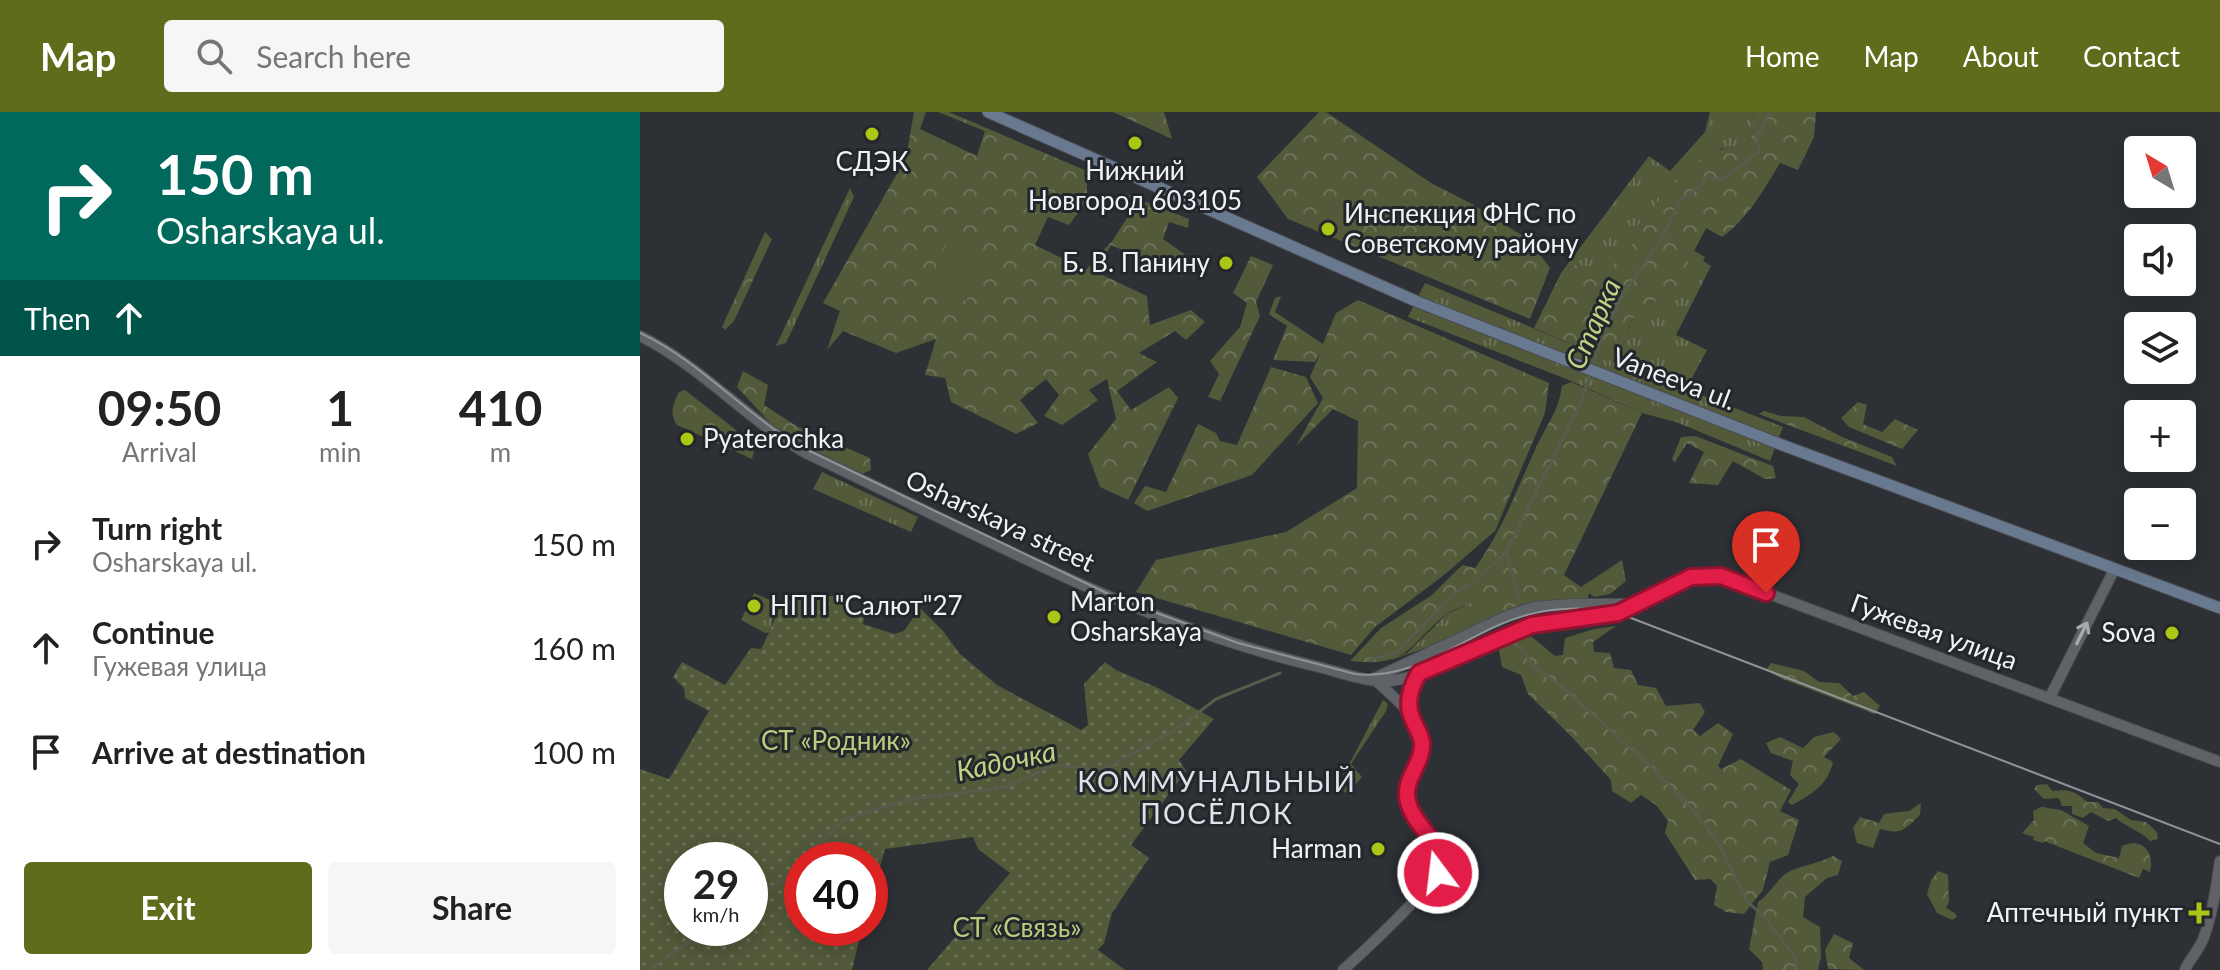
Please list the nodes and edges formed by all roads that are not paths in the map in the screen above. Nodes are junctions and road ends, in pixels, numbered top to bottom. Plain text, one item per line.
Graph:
1 (988, 112) edge
2 (640, 336) edge
3 (2114, 570) junction
4 (1634, 604) junction
5 (2220, 608) edge
6 (1419, 673) junction
7 (1373, 679) junction
8 (2050, 697) junction
9 (1411, 718) junction
10 (2220, 762) edge
11 (2220, 861) edge
12 (1343, 970) edge
13 (2185, 970) edge

1 - 3 main road, Vaneeva ul.
2 - 7 street, Osharskaya street
3 - 5 main road, Vaneeva ul.
8 -> 3 street
4 - 6 street, Гужевая улица
4 - 7 street
4 - 8 street, Гужевая улица
6 - 7 street, Гужевая улица
6 - 9 street
7 - 9 street
8 - 10 street, Гужевая улица
9 - 12 street
11 - 13 street

